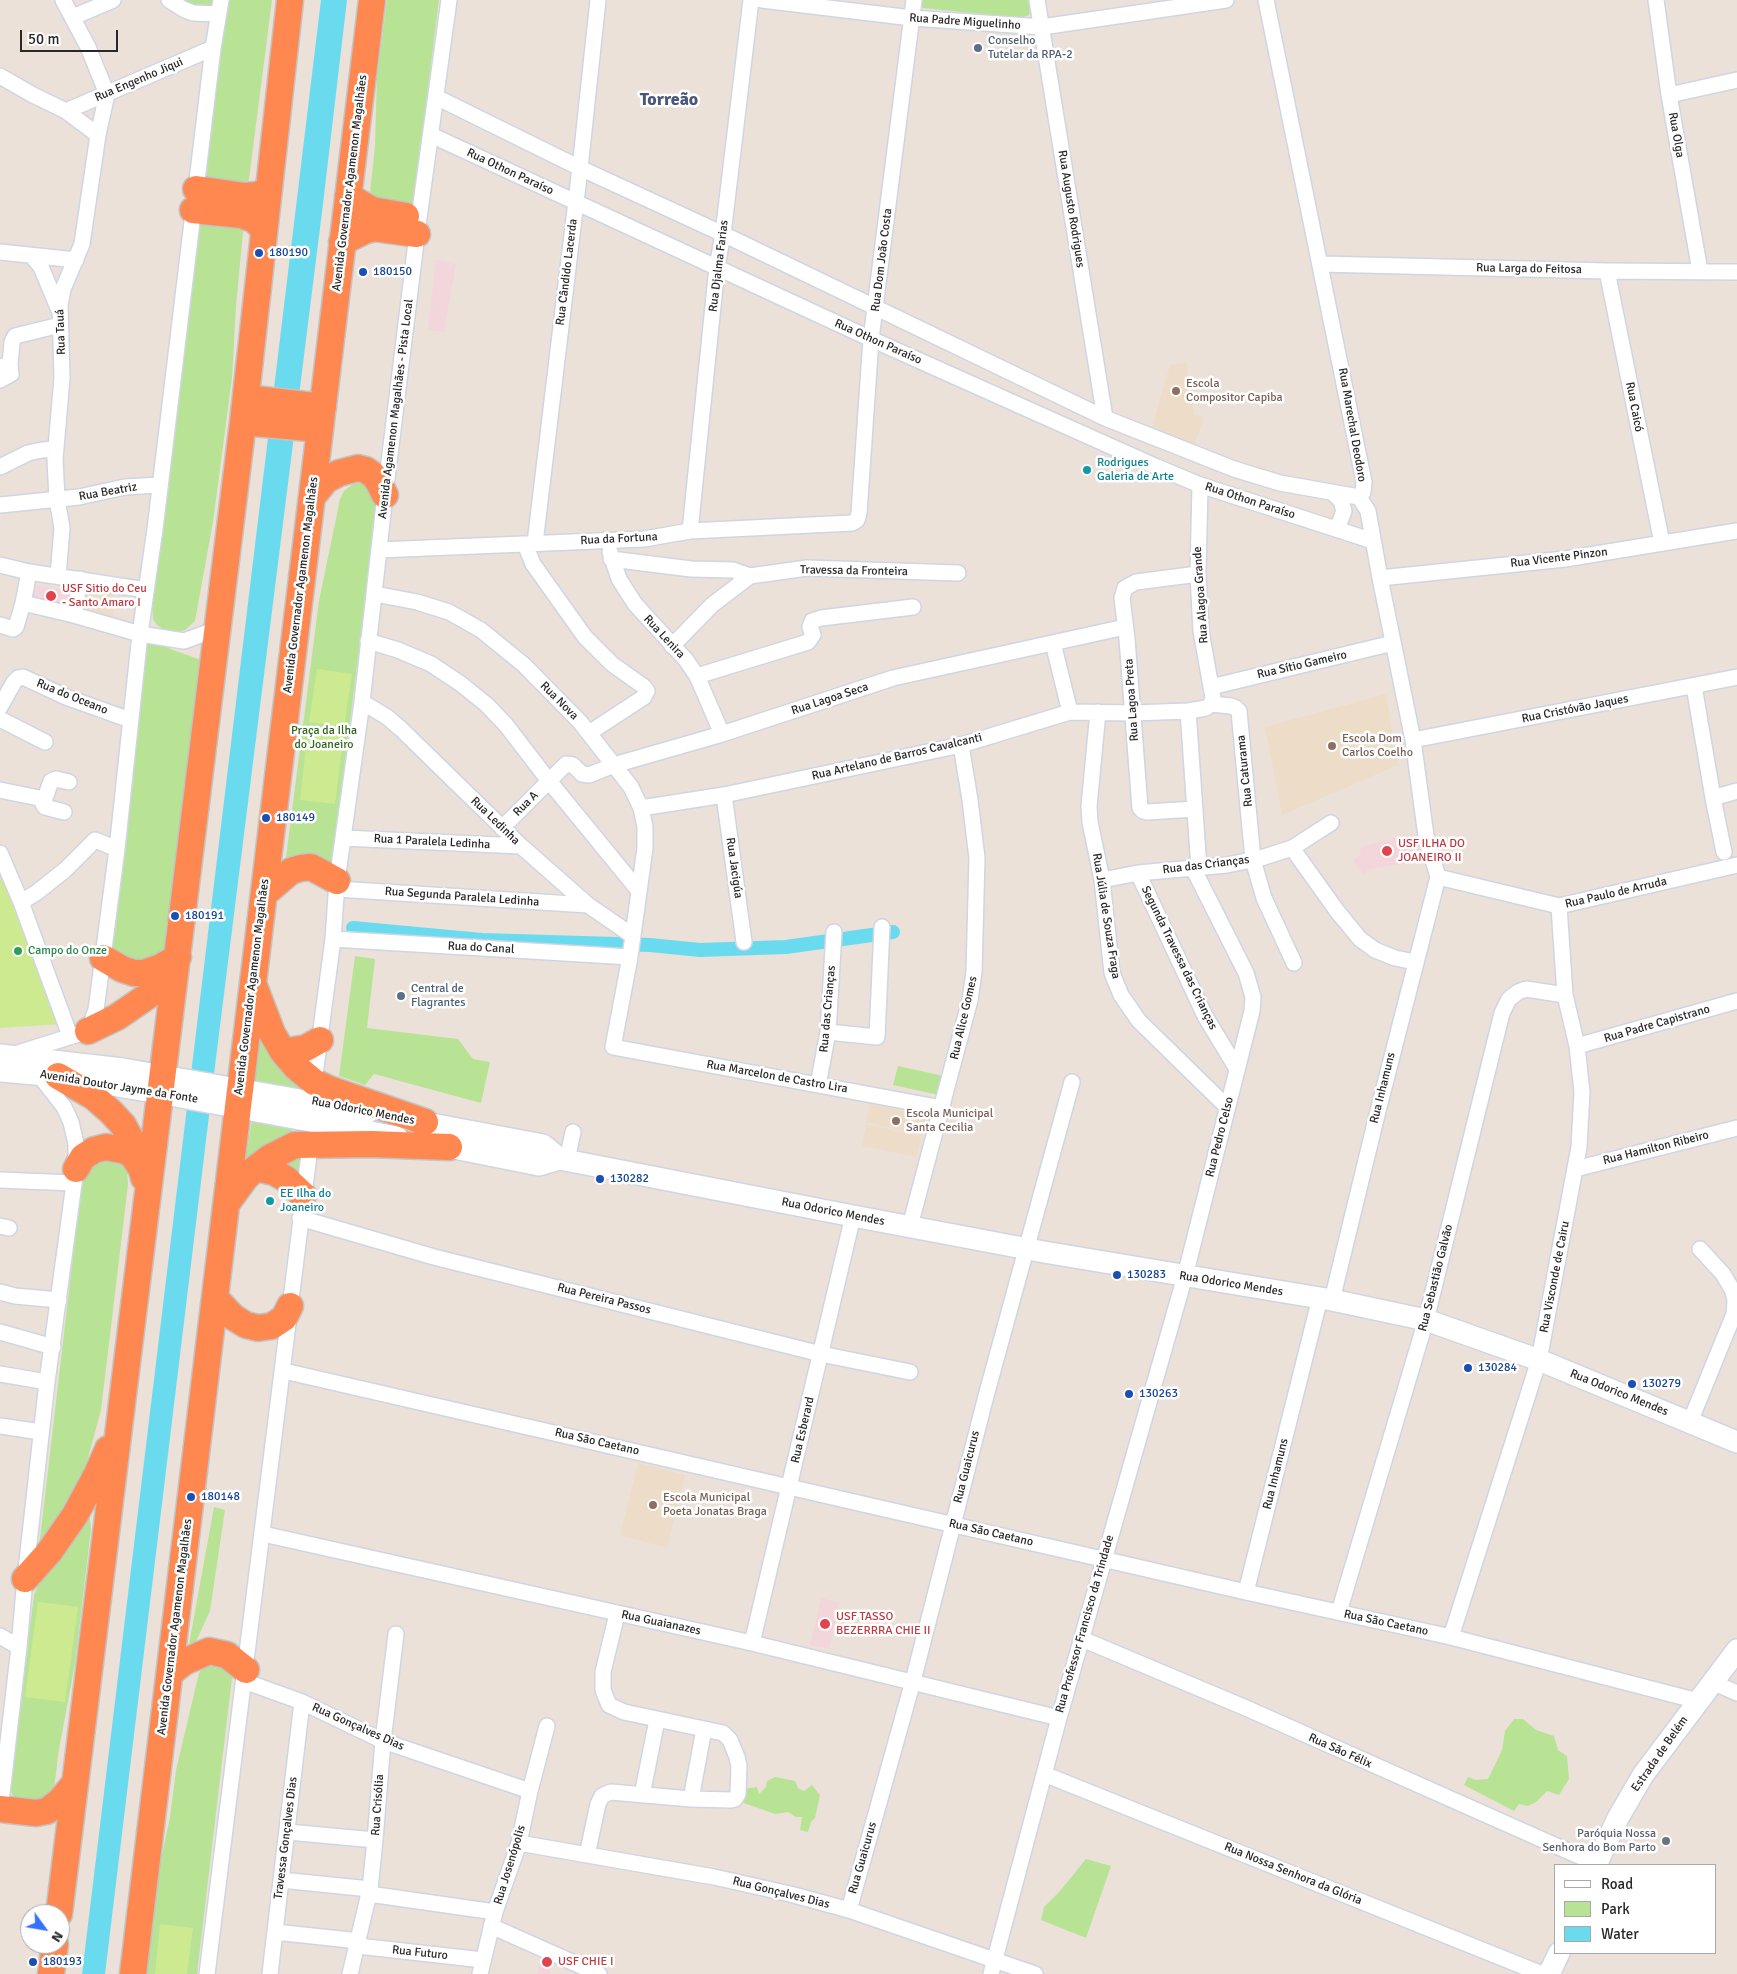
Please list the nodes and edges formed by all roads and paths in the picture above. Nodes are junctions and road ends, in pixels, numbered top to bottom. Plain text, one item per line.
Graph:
1 (63, 0) edge
2 (112, 0) edge
3 (169, 0) edge
4 (290, 0) edge
5 (372, 0) edge
6 (449, 0) edge
7 (598, 0) edge
8 (750, 0) edge
9 (762, 0) edge
10 (914, 0) edge
11 (1037, 0) edge
12 (1226, 0) edge
13 (1266, 0) edge
14 (1656, 0) edge
15 (220, 7) edge
16 (73, 17) junction
17 (912, 18) junction
18 (1042, 27) junction
19 (213, 48) junction
20 (0, 76) edge
21 (1737, 80) edge
22 (107, 94) junction
23 (1669, 95) junction
24 (436, 97) junction
25 (66, 111) junction
26 (431, 135) junction
27 (98, 136) junction
28 (580, 168) junction
29 (269, 189) junction
30 (348, 196) junction
31 (195, 199) junction
32 (576, 203) junction
33 (418, 226) junction
34 (263, 229) junction
35 (723, 234) junction
36 (342, 242) junction
37 (0, 252) edge
38 (32, 256) junction
39 (76, 260) junction
40 (1321, 264) junction
41 (717, 267) junction
42 (1700, 270) junction
43 (1607, 271) junction
44 (1737, 272) edge
45 (876, 307) junction
46 (60, 318) junction
47 (871, 339) junction
48 (5, 366) edge
49 (0, 380) edge
50 (254, 411) junction
51 (312, 417) junction
52 (1105, 418) junction
53 (56, 450) junction
54 (0, 468) edge
55 (159, 485) junction
56 (1200, 485) junction
57 (1332, 492) junction
58 (385, 495) junction
59 (312, 497) junction
60 (1359, 497) junction
61 (57, 500) junction
62 (0, 505) edge
63 (857, 520) joint
64 (1333, 528) junction
65 (690, 531) junction
66 (1737, 531) edge
67 (608, 540) junction
68 (1373, 541) junction
69 (530, 543) junction
70 (1662, 543) junction
71 (379, 550) junction
72 (611, 559) junction
73 (0, 565) edge
74 (29, 572) junction
75 (958, 573) dead end
76 (1198, 574) junction
77 (58, 576) junction
78 (750, 576) junction
79 (1380, 578) junction
80 (80, 579) junction
81 (146, 590) junction
82 (375, 594) junction
83 (23, 603) junction
84 (913, 607) dead end
85 (74, 615) junction
86 (0, 625) edge
87 (1125, 627) junction
88 (217, 629) junction
89 (140, 634) junction
90 (368, 641) junction
91 (1052, 643) junction
92 (1393, 644) junction
93 (672, 646) junction
94 (698, 676) junction
95 (1737, 677) edge
96 (1694, 686) junction
97 (1211, 687) junction
98 (362, 702) junction
99 (1211, 704) junction
100 (0, 707) edge
101 (1188, 711) junction
102 (1070, 712) junction
103 (1098, 712) junction
104 (1133, 714) junction
105 (0, 719) edge
106 (130, 720) junction
107 (589, 733) junction
108 (722, 734) junction
109 (1413, 740) junction
110 (45, 742) dead end
111 (961, 745) junction
112 (614, 765) junction
113 (549, 781) junction
114 (69, 782) dead end
115 (0, 790) edge
116 (1737, 791) edge
117 (724, 795) junction
118 (1713, 798) junction
119 (44, 799) junction
120 (641, 808) junction
121 (1195, 809) junction
122 (64, 812) dead end
123 (1331, 824) dead end
124 (502, 828) junction
125 (343, 838) junction
126 (521, 846) junction
127 (1292, 848) junction
128 (117, 849) junction
129 (4, 850) edge
130 (1724, 852) dead end
131 (1253, 860) junction
132 (1737, 865) edge
133 (1196, 868) junction
134 (3, 870) edge
135 (1138, 873) junction
136 (1438, 877) junction
137 (1102, 880) junction
138 (337, 885) junction
139 (640, 891) junction
140 (264, 894) junction
141 (21, 902) junction
142 (588, 905) junction
143 (1559, 906) junction
144 (882, 928) dead end
145 (834, 933) dead end
146 (332, 939) junction
147 (744, 942) dead end
148 (631, 947) junction
149 (103, 958) junction
150 (1415, 962) junction
151 (1294, 963) dead end
152 (176, 968) junction
153 (253, 983) junction
154 (1565, 995) junction
155 (1737, 1002) edge
156 (828, 1032) junction
157 (79, 1034) junction
158 (320, 1040) junction
159 (1577, 1046) junction
160 (613, 1047) joint
161 (283, 1052) junction
162 (4, 1061) edge
163 (1237, 1069) junction
164 (49, 1076) junction
165 (314, 1082) junction
166 (1072, 1082) dead end
167 (818, 1085) junction
168 (170, 1086) junction
169 (230, 1096) junction
170 (1227, 1107) junction
171 (942, 1108) junction
172 (425, 1122) junction
173 (1737, 1128) edge
174 (312, 1132) junction
175 (573, 1132) dead end
176 (449, 1147) joint
177 (564, 1159) junction
178 (256, 1168) junction
179 (1575, 1169) junction
180 (144, 1174) junction
181 (75, 1176) junction
182 (0, 1180) edge
183 (226, 1204) junction
184 (302, 1206) junction
185 (145, 1209) junction
186 (853, 1216) junction
187 (910, 1226) junction
188 (1025, 1248) junction
189 (1700, 1249) dead end
190 (1185, 1276) junction
191 (0, 1292) edge
192 (215, 1298) junction
193 (1326, 1299) junction
194 (59, 1300) junction
195 (290, 1306) junction
196 (1426, 1320) junction
197 (0, 1332) edge
198 (52, 1347) junction
199 (821, 1354) junction
200 (1539, 1360) junction
201 (284, 1370) junction
202 (910, 1372) dead end
203 (0, 1374) edge
204 (47, 1382) junction
205 (1690, 1422) junction
206 (118, 1425) junction
207 (0, 1426) edge
208 (42, 1432) junction
209 (1737, 1442) edge
210 (789, 1486) junction
211 (953, 1524) junction
212 (262, 1534) junction
213 (1104, 1559) junction
214 (25, 1579) junction
215 (1246, 1592) junction
216 (1339, 1612) junction
217 (617, 1614) junction
218 (396, 1634) dead end
219 (0, 1636) edge
220 (1451, 1637) junction
221 (1082, 1639) junction
222 (752, 1643) junction
223 (19, 1648) junction
224 (1737, 1650) edge
225 (170, 1673) junction
226 (245, 1675) junction
227 (913, 1681) junction
228 (1712, 1682) junction
229 (1737, 1693) edge
230 (1698, 1701) junction
231 (302, 1702) junction
232 (1059, 1718) junction
233 (657, 1720) junction
234 (547, 1726) dead end
235 (704, 1730) junction
236 (383, 1740) junction
237 (1044, 1774) junction
238 (75, 1783) junction
239 (530, 1791) junction
240 (642, 1795) junction
241 (691, 1799) junction
242 (0, 1804) edge
243 (288, 1832) junction
244 (375, 1840) junction
245 (519, 1843) junction
246 (587, 1856) junction
247 (1595, 1864) edge
248 (1597, 1864) edge
249 (281, 1880) junction
250 (369, 1891) junction
251 (60, 1904) edge
252 (849, 1910) junction
253 (493, 1919) junction
254 (275, 1932) junction
255 (358, 1944) junction
256 (54, 1954) edge
257 (1559, 1954) edge
258 (481, 1967) edge
259 (993, 1967) edge
260 (51, 1974) edge
261 (133, 1974) edge
262 (207, 1974) edge
263 (270, 1974) edge
264 (350, 1974) edge
265 (600, 1974) edge
266 (1035, 1974) edge
267 (1542, 1974) edge
268 (1550, 1974) edge

1 - 16 street
2 - 16 street
3 - 15 street
4 - 29 highway
5 - 30 highway, Avenida Governador Agamenon Magalhães
6 - 24 street, Avenida Agamenon Magalhães - Pista Local
7 - 28 street, Rua Cândido Lacerda
8 - 35 street, Rua Djalma Farias
9 - 17 street, Rua Padre Miguelinho
10 - 17 street, Rua Dom João Costa
11 - 18 street, Rua Augusto Rodrigues
12 - 18 street, Rua Padre Miguelinho
13 - 40 street, Rua Marechal Deodoro
14 - 23 street, Rua Olga
15 - 19 street
16 - 22 street
17 - 18 street, Rua Padre Miguelinho
17 - 45 street, Rua Dom João Costa
18 - 52 street, Rua Augusto Rodrigues
19 - 22 street, Rua Engenho Jiqui
19 - 31 street
20 - 25 street
21 - 23 street
22 - 25 street, Rua Engenho Jiqui
22 - 27 street, Rua Tauá
23 - 42 street, Rua Olga
24 - 26 street, Avenida Agamenon Magalhães - Pista Local
24 - 28 street, Rua Othon Paraíso
25 - 27 street
26 - 32 street, Rua Othon Paraíso
26 - 33 street, Avenida Agamenon Magalhães - Pista Local
27 - 39 street, Rua Tauá
28 - 32 street, Rua Cândido Lacerda
28 - 35 street, Rua Othon Paraíso
29 - 31 highway
29 - 34 highway
30 - 33 highway
30 - 36 highway, Avenida Governador Agamenon Magalhães
31 - 34 highway
31 - 55 street
32 - 41 street, Rua Othon Paraíso
32 - 69 street, Rua Cândido Lacerda
33 - 36 highway
33 - 58 street, Avenida Agamenon Magalhães - Pista Local
34 - 50 highway
35 - 41 street, Rua Djalma Farias
35 - 45 street, Rua Othon Paraíso
36 - 51 highway, Avenida Governador Agamenon Magalhães
37 - 38 street
38 - 39 street
38 - 46 street
39 - 46 street, Rua Tauá
40 - 43 street, Rua Larga do Feitosa
40 - 60 street, Rua Marechal Deodoro
41 - 47 street, Rua Othon Paraíso
41 - 65 street, Rua Djalma Farias
42 - 43 street, Rua Larga do Feitosa
42 - 44 street, Rua Larga do Feitosa
43 - 70 street, Rua Caicó
45 - 47 street, Rua Dom João Costa
45 - 52 street, Rua Othon Paraíso
46 - 48 street
46 - 53 street, Rua Tauá
47 - 56 street, Rua Othon Paraíso
47 - 63 street, Rua Dom João Costa
48 - 49 street
50 - 51 highway
50 - 88 highway
51 - 59 highway, Avenida Governador Agamenon Magalhães
52 - 57 street, Rua Othon Paraíso
53 - 54 street
53 - 61 street, Rua Tauá
55 - 61 street, Rua Beatriz
55 - 81 street
56 - 64 street, Rua Othon Paraíso
56 - 76 street, Rua Alagoa Grande
57 - 60 street, Rua Othon Paraíso
57 - 64 street
58 - 59 highway
58 - 71 street, Avenida Agamenon Magalhães - Pista Local
59 - 140 highway, Avenida Governador Agamenon Magalhães
60 - 68 street, Rua Marechal Deodoro
61 - 62 street, Rua Beatriz
61 - 77 street, Rua Tauá
63 - 65 street, Rua da Fortuna
64 - 68 street, Rua Othon Paraíso
65 - 67 street, Rua da Fortuna
66 - 70 street, Rua Vicente Pinzon
67 - 69 street, Rua da Fortuna
67 - 72 street, Rua Lenira
68 - 79 street, Rua Marechal Deodoro
69 - 71 street, Rua da Fortuna
69 - 107 street
70 - 79 street, Rua Vicente Pinzon
71 - 82 street
72 - 78 street, Travessa da Fronteira
72 - 93 street, Rua Lenira
73 - 74 street
74 - 77 street
74 - 83 street
75 - 78 street, Travessa da Fronteira
76 - 87 street, Rua Lagoa Preta
76 - 97 street, Rua Alagoa Grande
77 - 80 street
78 - 93 street, Travessa da Fronteira
79 - 92 street, Rua Marechal Deodoro
80 - 81 street
80 - 85 street
81 - 89 street
82 - 90 street
82 - 107 street, Rua Nova
83 - 85 street
83 - 86 street
84 - 94 street
85 - 89 street
87 - 91 street, Rua Lagoa Seca
87 - 104 street, Rua Lagoa Preta
88 - 89 street
88 - 152 highway
89 - 106 street
90 - 98 street
90 - 113 street
91 - 102 street
91 - 108 street, Rua Lagoa Seca
92 - 97 street, Rua Sítio Gameiro
92 - 109 street, Rua Marechal Deodoro
93 - 94 street, Rua Lenira
94 - 108 street, Rua Lenira
95 - 96 street, Rua Cristóvão Jaques
96 - 109 street, Rua Cristóvão Jaques
96 - 118 street
97 - 99 street, Rua Alagoa Grande
98 - 124 street, Rua Ledinha
98 - 125 street
99 - 101 street, Rua Artelano de Barros Cavalcanti
99 - 131 street, Rua Caturama
100 - 106 street, Rua do Oceano
101 - 104 street, Rua Artelano de Barros Cavalcanti
101 - 121 street
102 - 103 street, Rua Artelano de Barros Cavalcanti
102 - 111 street, Rua Artelano de Barros Cavalcanti
103 - 104 street, Rua Artelano de Barros Cavalcanti
103 - 137 street, Rua Júlia de Souza Fraga
104 - 121 street, Rua Lagoa Preta
105 - 110 street
106 - 128 street
107 - 112 street, Rua Nova
108 - 112 street, Rua Lagoa Seca
109 - 136 street, Rua Marechal Deodoro
111 - 117 street, Rua Artelano de Barros Cavalcanti
111 - 171 street, Rua Alice Gomes
112 - 113 street, Rua Lagoa Seca
112 - 120 street, Rua Nova
113 - 124 street, Rua A
113 - 139 street
114 - 119 street
115 - 119 street
116 - 118 street
117 - 120 street, Rua Artelano de Barros Cavalcanti
117 - 147 street, Rua Jacigúa
118 - 130 street
119 - 122 street
120 - 139 street, Rua Nova
121 - 133 street
123 - 127 street, Rua das Crianças
124 - 126 street, Rua Ledinha
125 - 126 street, Rua 1 Paralela Ledinha
125 - 138 street
126 - 142 street, Rua Ledinha
127 - 131 street, Rua das Crianças
127 - 150 street
128 - 141 street
128 - 149 street
129 - 134 street
131 - 133 street, Rua das Crianças
131 - 151 street
132 - 143 street, Rua Paulo de Arruda
133 - 135 street, Rua das Crianças
133 - 163 street, Rua Pedro Celso
134 - 141 street
135 - 137 street, Rua das Crianças
135 - 163 street, Segunda Travessa das Crianças
136 - 143 street, Rua Paulo de Arruda
136 - 150 street, Rua Inhamuns
137 - 170 street, Rua Júlia de Souza Fraga
138 - 140 highway
138 - 142 street, Rua Segunda Paralela Ledinha
138 - 146 street
139 - 148 street, Rua Nova
140 - 153 highway, Avenida Governador Agamenon Magalhães
141 - 157 street
142 - 148 street, Rua Ledinha
143 - 154 street, Rua Visconde de Cairu
144 - 156 street
145 - 156 street, Rua das Crianças
146 - 148 street, Rua do Canal
146 - 158 street
148 - 160 street, Rua Nova
149 - 152 highway
149 - 157 street
150 - 193 street, Rua Inhamuns
152 - 157 highway
152 - 168 highway
153 - 161 highway
153 - 169 highway, Avenida Governador Agamenon Magalhães
154 - 159 street, Rua Visconde de Cairu
154 - 196 street, Rua Sebastião Galvão
155 - 159 street, Rua Padre Capistrano
156 - 167 street, Rua das Crianças
157 - 162 street
158 - 161 highway
158 - 165 street
159 - 179 street, Rua Visconde de Cairu
160 - 167 street, Rua Marcelon de Castro Lira
161 - 165 highway
162 - 164 main road, Avenida Doutor Jayme da Fonte
162 - 168 main road, Avenida Doutor Jayme da Fonte
163 - 170 street, Rua Pedro Celso
164 - 168 main road, Avenida Doutor Jayme da Fonte
164 - 180 highway
164 - 181 street
165 - 172 highway
166 - 188 street, Rua Guaicurus
167 - 171 street, Rua Marcelon de Castro Lira
168 - 169 main road, Avenida Doutor Jayme da Fonte
168 - 185 highway
169 - 172 main road, Rua Odorico Mendes
169 - 174 main road, Rua Odorico Mendes
169 - 183 highway, Avenida Governador Agamenon Magalhães
170 - 190 street, Rua Pedro Celso
171 - 187 street, Rua Alice Gomes
172 - 177 main road, Rua Odorico Mendes
173 - 179 street, Rua Hamilton Ribeiro
174 - 176 highway
174 - 178 highway
174 - 184 street
175 - 177 street
176 - 177 main road, Rua Odorico Mendes
177 - 186 main road, Rua Odorico Mendes
178 - 183 highway
178 - 184 highway
179 - 200 street, Rua Visconde de Cairu
180 - 181 highway
180 - 185 highway
181 - 182 street
181 - 194 street
183 - 192 highway, Avenida Governador Agamenon Magalhães
184 - 195 street
184 - 199 street, Rua Pereira Passos
185 - 206 highway
186 - 187 main road, Rua Odorico Mendes
186 - 199 street, Rua Esberard
187 - 188 main road, Rua Odorico Mendes
188 - 190 main road, Rua Odorico Mendes
188 - 211 street, Rua Guaicurus
189 - 205 street
190 - 193 main road, Rua Odorico Mendes
190 - 213 street, Rua Professor Francisco da Trindade
191 - 194 street
192 - 195 highway
192 - 225 highway, Avenida Governador Agamenon Magalhães
193 - 196 main road, Rua Odorico Mendes
193 - 215 street, Rua Inhamuns
194 - 198 street
195 - 201 street
196 - 200 main road, Rua Odorico Mendes
196 - 216 street, Rua Sebastião Galvão
197 - 198 street
198 - 204 street
199 - 202 street, Rua Pereira Passos
199 - 210 street, Rua Esberard
200 - 205 main road, Rua Odorico Mendes
200 - 220 street, Rua Visconde de Cairu
201 - 210 street, Rua São Caetano
201 - 212 street
203 - 204 street
204 - 208 street
205 - 209 main road, Rua Odorico Mendes
206 - 214 highway
206 - 238 highway
207 - 208 street
208 - 214 street
210 - 211 street, Rua São Caetano
210 - 222 street, Rua Esberard
211 - 213 street, Rua São Caetano
211 - 227 street, Rua Guaicurus
212 - 217 street, Rua Guaianazes
212 - 226 street
213 - 215 street, Rua São Caetano
213 - 221 street, Rua Professor Francisco da Trindade
214 - 223 street
215 - 216 street, Rua São Caetano
216 - 220 street, Rua São Caetano
217 - 222 street, Rua Guaianazes
217 - 233 street
218 - 236 street, Rua Crisólia
219 - 223 street
220 - 230 street, Rua São Caetano
221 - 232 street, Rua Professor Francisco da Trindade
221 - 247 street, Rua São Félix
222 - 227 street, Rua Guaianazes
223 - 242 street
224 - 228 main road, Estrada de Belém
225 - 226 highway
225 - 261 highway, Avenida Governador Agamenon Magalhães
226 - 231 street, Rua Gonçalves Dias
226 - 262 street
227 - 232 street, Rua Guaianazes
227 - 252 street, Rua Guaicurus
228 - 229 street
228 - 230 main road, Estrada de Belém
230 - 248 main road, Estrada de Belém
231 - 236 street, Rua Gonçalves Dias
231 - 243 street, Travessa Gonçalves Dias
232 - 237 street, Rua Professor Francisco da Trindade
233 - 235 street
233 - 240 street
234 - 239 street, Rua Josenópolis
235 - 241 street
235 - 241 street
236 - 239 street, Rua Gonçalves Dias
236 - 244 street, Rua Crisólia
237 - 259 street, Rua Professor Francisco da Trindade
237 - 267 street, Rua Nossa Senhora da Glória
238 - 242 highway
238 - 251 highway
239 - 245 street, Rua Josenópolis
240 - 241 street
240 - 246 street
243 - 244 street
243 - 249 street, Travessa Gonçalves Dias
244 - 250 street, Rua Crisólia
245 - 246 street, Rua Gonçalves Dias
245 - 253 street, Rua Josenópolis
246 - 252 street, Rua Gonçalves Dias
249 - 250 street
249 - 254 street, Travessa Gonçalves Dias
250 - 253 street
250 - 255 street, Rua Crisólia
252 - 259 street, Rua Gonçalves Dias
253 - 258 street, Rua Josenópolis
253 - 265 street
254 - 255 street, Rua Futuro
254 - 263 street, Travessa Gonçalves Dias
255 - 258 street, Rua Futuro
255 - 264 street, Rua Crisólia
256 - 260 highway
257 - 268 main road
259 - 266 street, Rua Gonçalves Dias

